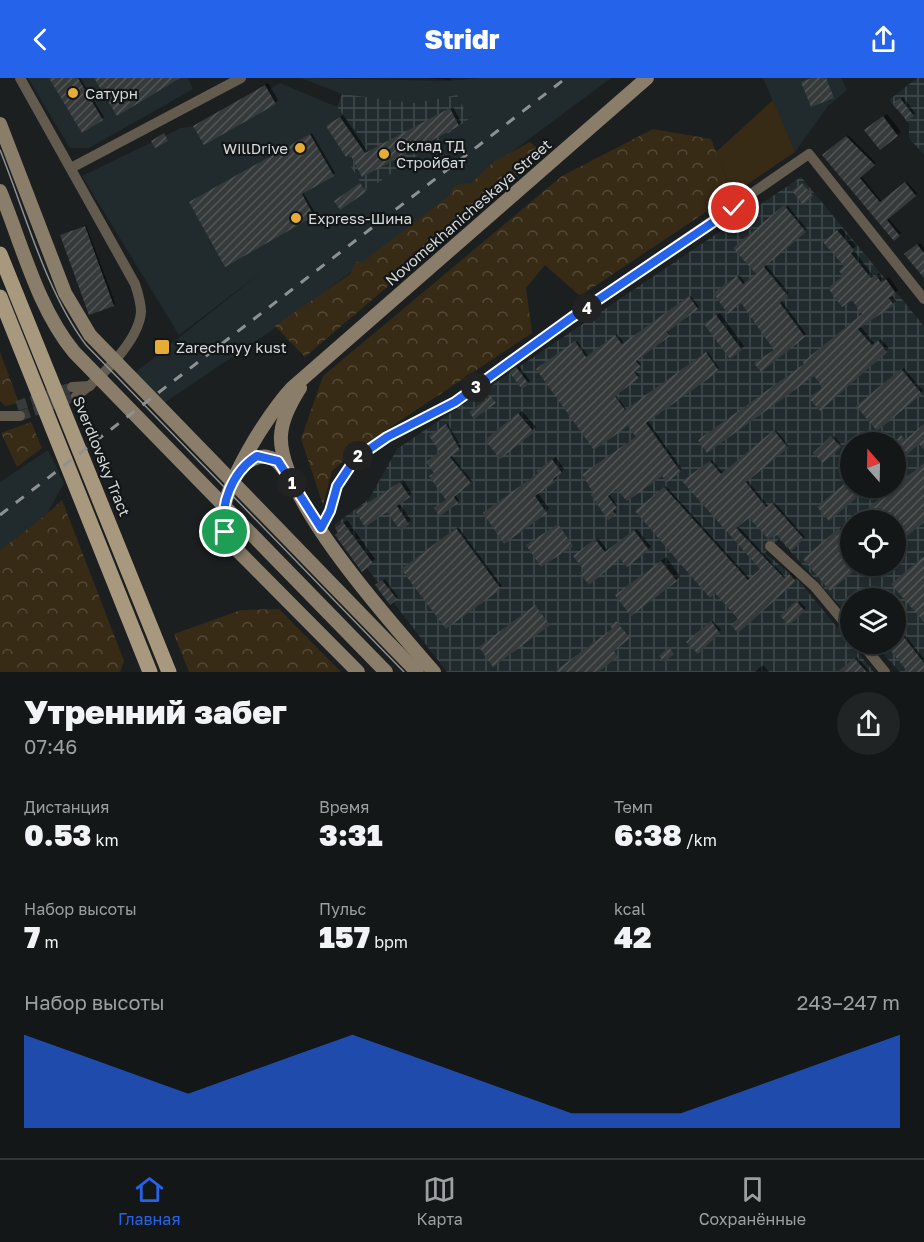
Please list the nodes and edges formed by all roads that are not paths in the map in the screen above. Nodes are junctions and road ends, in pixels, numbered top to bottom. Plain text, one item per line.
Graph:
1 (20, 78) edge
2 (241, 78) edge
3 (647, 78) edge
4 (0, 124) edge
5 (71, 168) junction
6 (2, 195) edge
7 (0, 254) edge
8 (0, 297) edge
9 (924, 299) edge
10 (310, 371) junction
11 (74, 391) tunnel mouth
12 (19, 411) tunnel mouth
13 (2, 416) edge
14 (243, 465) junction
15 (292, 483) junction
16 (321, 528) junction
17 (770, 546) dead end
18 (840, 617) edge
19 (870, 654) edge
20 (149, 671) edge
21 (169, 672) edge
22 (358, 672) edge
23 (386, 672) edge
24 (417, 672) edge
25 (434, 672) edge
26 (885, 672) edge

1 - 5 street
2 - 5 street
3 - 10 main road, Novomekhanicheskaya Street
4 - 24 main road
5 - 11 street
6 - 23 main road
7 - 21 main road, Sverdlovsky Tract
8 - 20 main road
9 - 16 street
10 - 14 main road
10 - 15 main road
12 - 13 street
14 - 15 main road
14 - 22 main road
15 - 16 main road
16 - 25 main road
17 - 18 street
19 - 26 street

